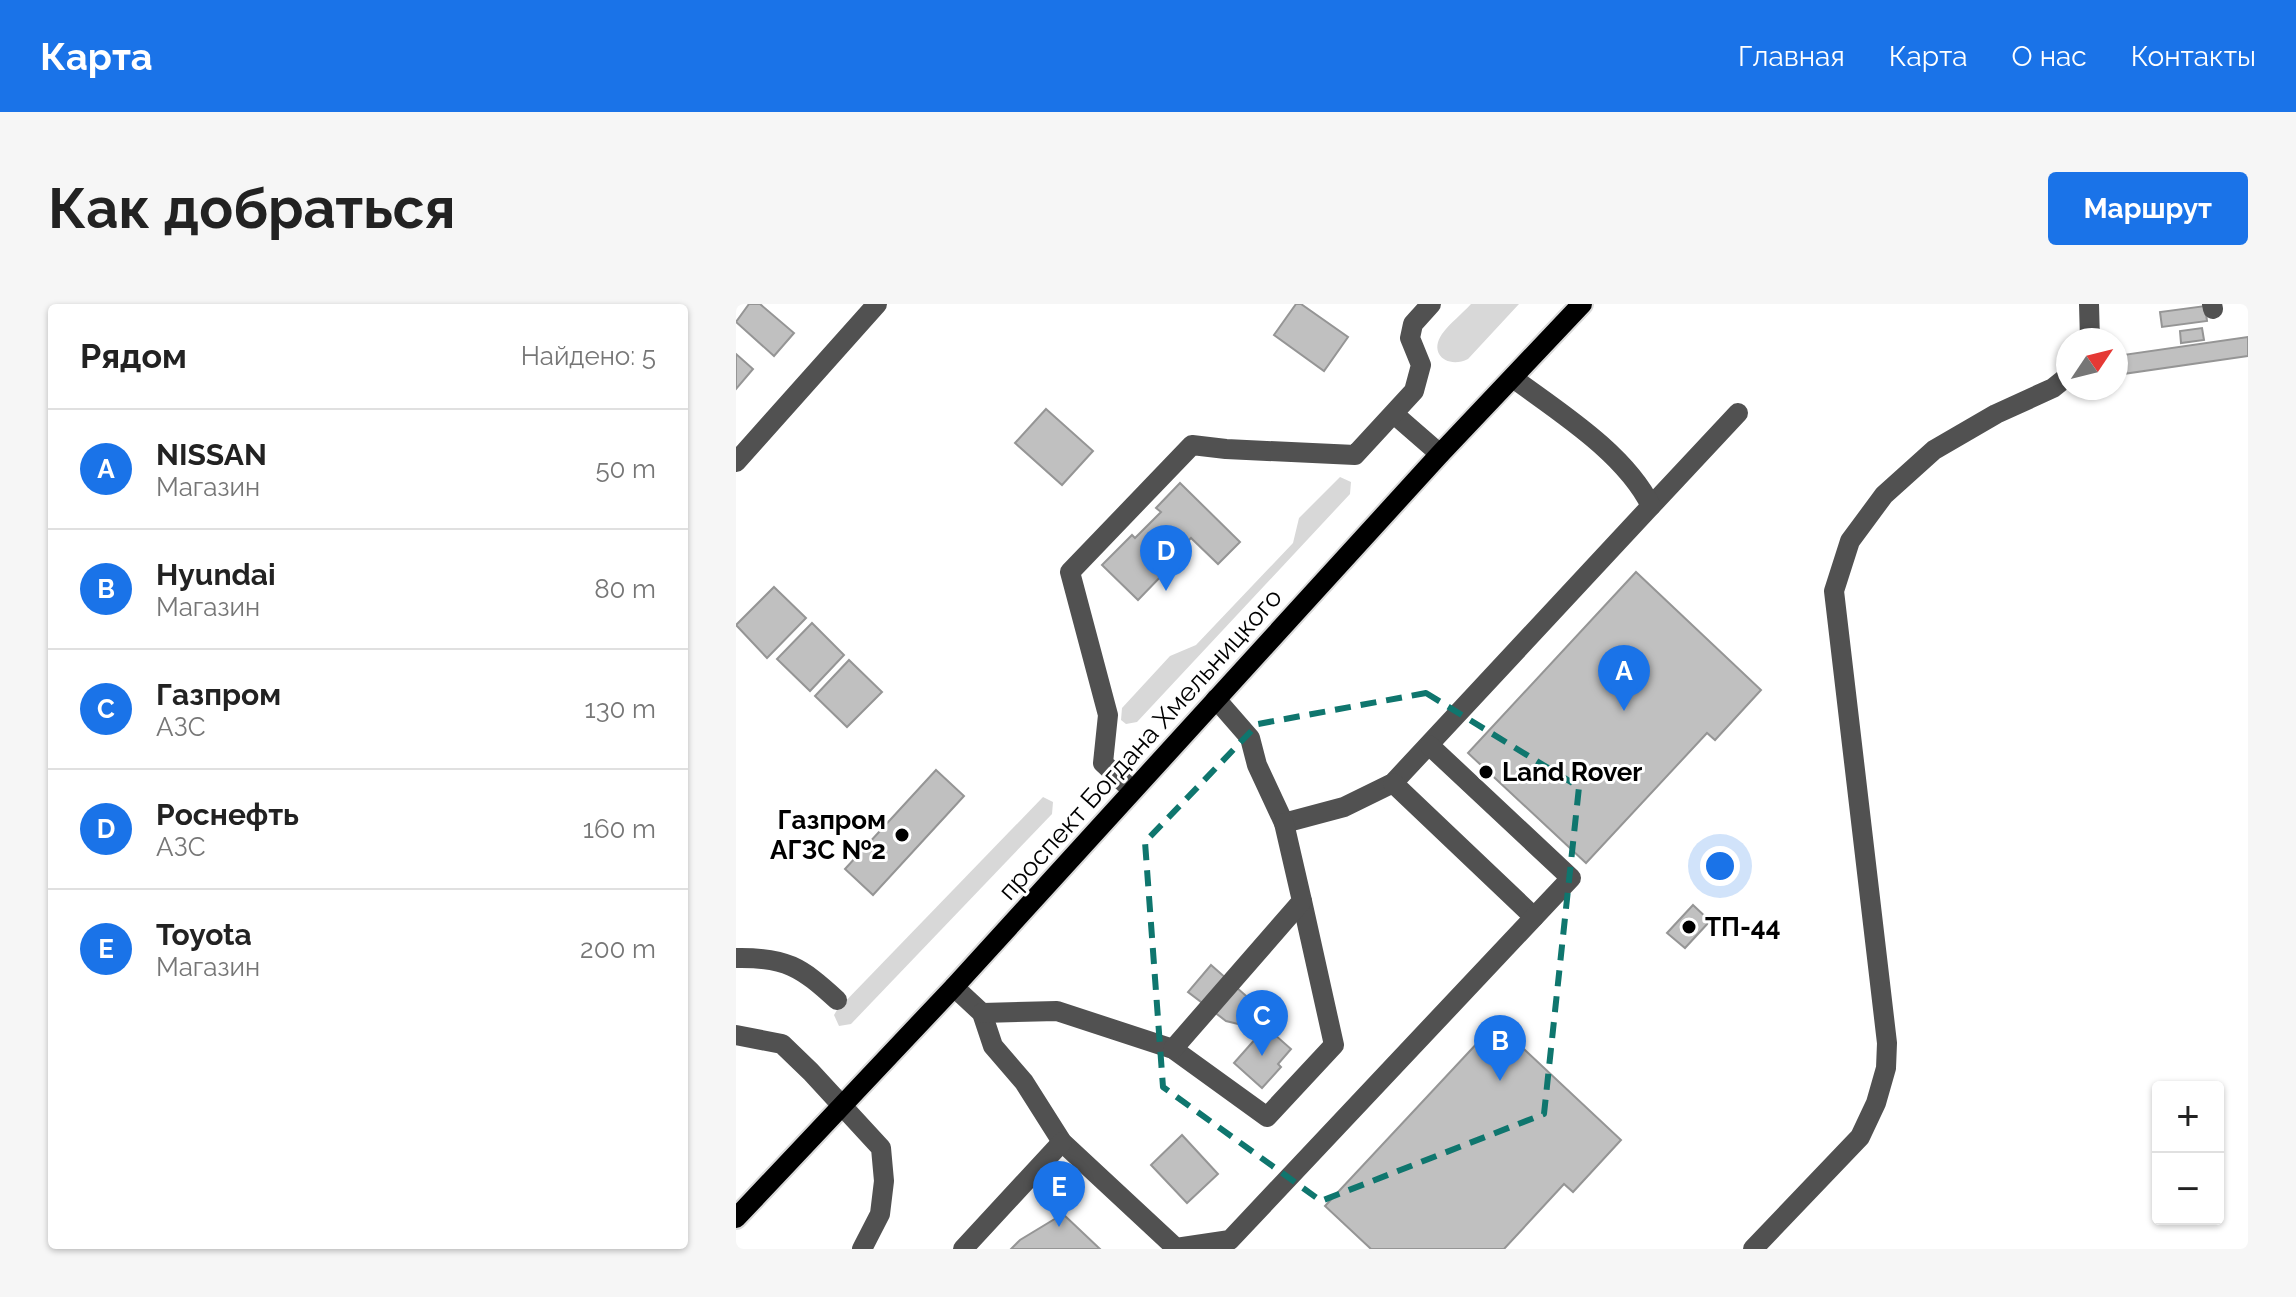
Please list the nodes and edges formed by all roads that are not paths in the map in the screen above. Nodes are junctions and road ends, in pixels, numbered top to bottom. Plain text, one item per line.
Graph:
1 (877, 304) edge
2 (1431, 304) edge
3 (1582, 304) edge
4 (2089, 304) edge
5 (2090, 328) edge
6 (1513, 378) junction
7 (2056, 386) edge
8 (1738, 413) dead end
9 (1394, 414) junction
10 (1440, 454) junction
11 (736, 462) edge
12 (1651, 506) junction
13 (1216, 699) junction
14 (1429, 745) junction
15 (1393, 783) junction
16 (1132, 790) junction
17 (1284, 823) junction
18 (1302, 901) junction
19 (1534, 917) junction
20 (736, 958) edge
21 (954, 987) junction
22 (837, 1000) dead end
23 (982, 1013) junction
24 (736, 1035) edge
25 (1173, 1049) junction
26 (840, 1105) junction
27 (1062, 1142) junction
28 (736, 1218) edge
29 (862, 1249) edge
30 (963, 1249) edge
31 (1753, 1249) edge

1 - 11 street
2 - 9 street
3 - 6 main road, проспект Богдана Хмельницкого
4 - 5 street
6 - 10 main road, проспект Богдана Хмельницкого
6 - 12 street
7 - 31 street
8 - 12 street
9 - 10 street
9 - 16 street
10 - 13 main road, проспект Богдана Хмельницкого
12 - 14 street
13 - 16 main road, проспект Богдана Хмельницкого
13 - 17 street
14 - 15 street
14 - 19 street
15 - 17 street
15 - 19 street
16 - 21 main road, проспект Богдана Хмельницкого
17 - 18 street
18 - 25 street
18 - 25 street
19 - 27 street
20 - 22 street
21 - 23 street
21 - 26 main road, проспект Богдана Хмельницкого
23 - 25 street
23 - 27 street
24 - 26 street
26 - 28 main road, проспект Богдана Хмельницкого
26 - 29 street
27 - 30 street

